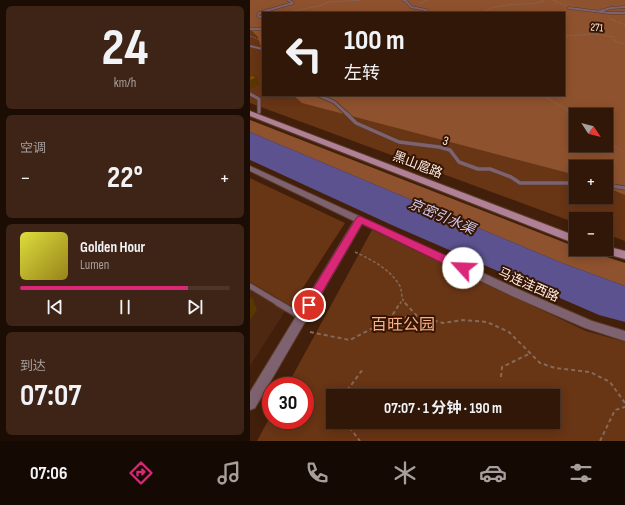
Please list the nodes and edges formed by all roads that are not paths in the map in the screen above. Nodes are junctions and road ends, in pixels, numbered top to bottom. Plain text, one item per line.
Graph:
1 (288, 0) edge
2 (403, 0) edge
3 (625, 7) edge
4 (569, 8) road end
5 (262, 12) edge
6 (262, 12) edge
7 (426, 12) edge
8 (599, 12) junction
9 (625, 13) edge
10 (262, 18) edge
11 (262, 29) edge
12 (250, 30) edge
13 (250, 46) edge
14 (262, 49) edge
15 (250, 94) edge
16 (322, 96) edge
17 (250, 109) edge
18 (260, 112) junction
19 (250, 113) edge
20 (250, 168) edge
21 (569, 184) edge
22 (613, 186) edge
23 (625, 188) edge
24 (360, 219) junction
25 (569, 230) edge
26 (569, 237) edge
27 (613, 245) edge
28 (625, 249) edge
29 (613, 252) edge
30 (625, 255) edge
31 (250, 286) edge
32 (302, 317) junction
33 (625, 336) edge
34 (250, 404) edge

1 - 6 lane
2 - 7 lane
3 - 8 lane
4 - 8 lane
5 - 10 lane
8 - 9 lane
11 - 12 lane
13 - 14 lane
15 - 18 lane
16 - 21 lane, 3 / 3
17 - 18 main road, 黑山扈路
18 - 25 main road, 黑山扈路
19 - 26 main road, 黑山扈路
20 - 24 street, 马连洼西路
22 - 23 lane
24 - 32 street
24 - 33 street, 马连洼西路
27 - 28 main road
29 - 30 main road
31 - 32 lane
32 - 34 street

